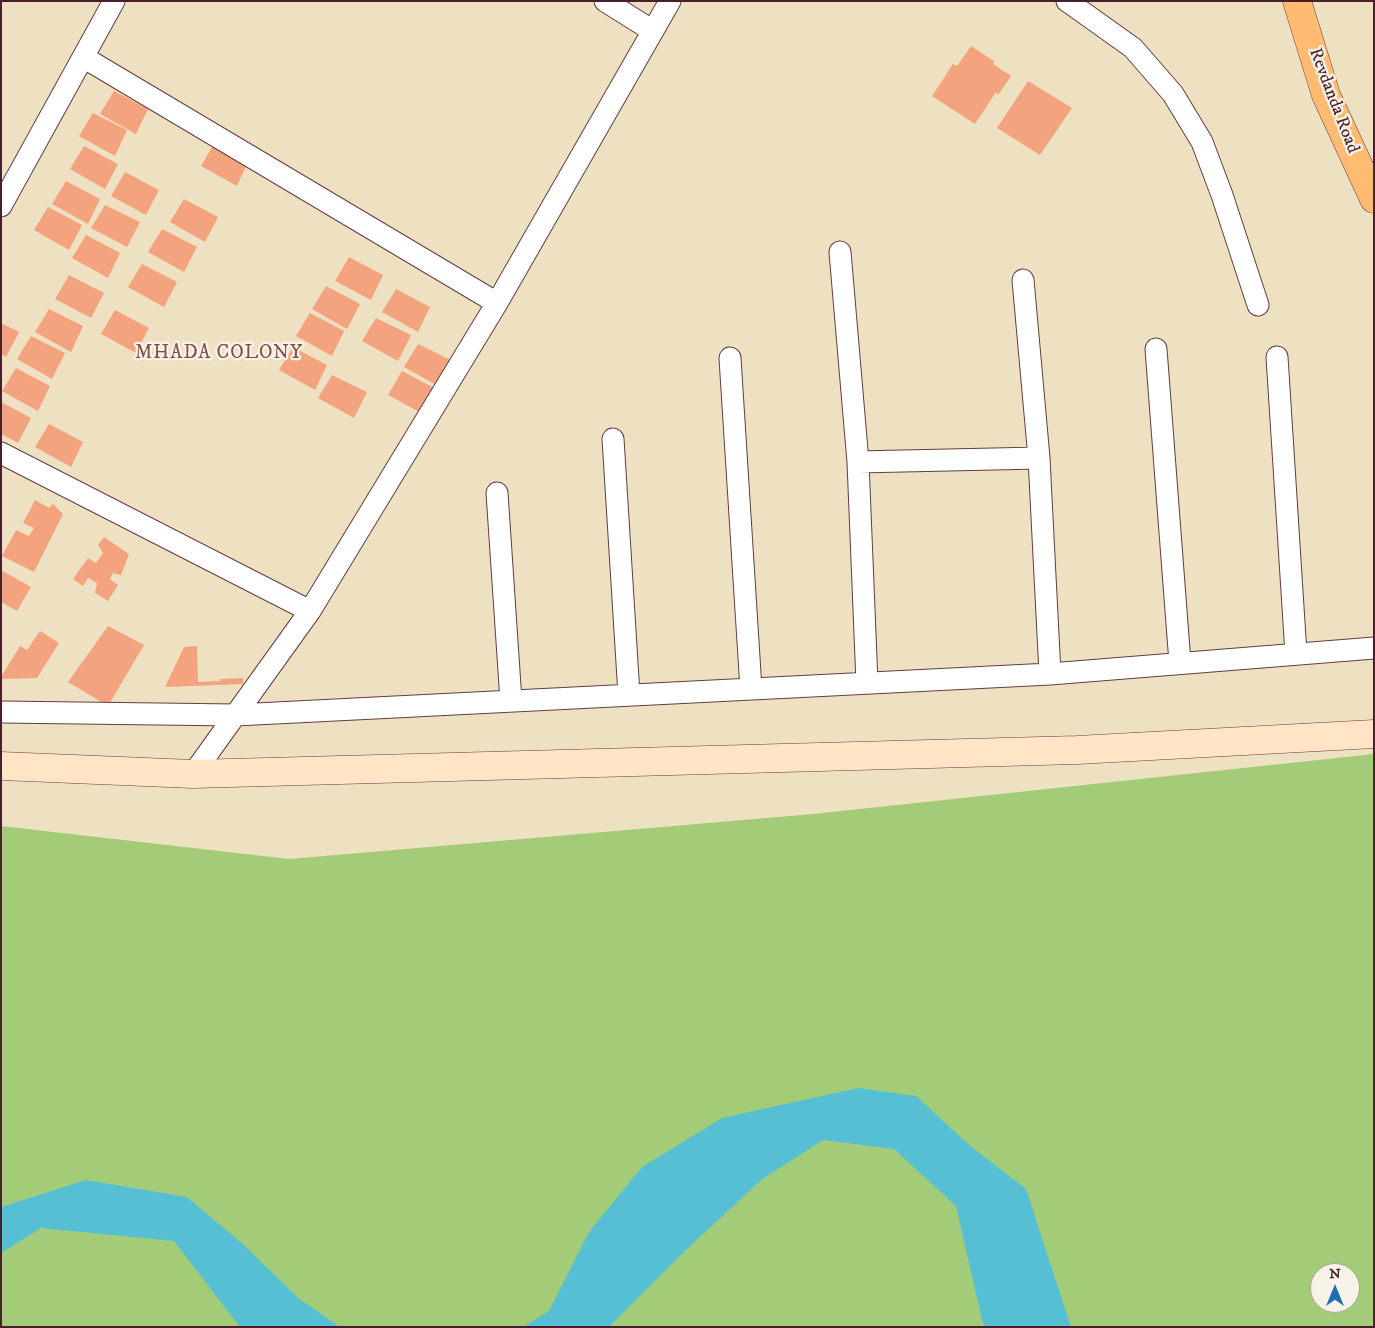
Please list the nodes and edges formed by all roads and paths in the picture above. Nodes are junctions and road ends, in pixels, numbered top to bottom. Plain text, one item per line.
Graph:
1 (114, 1) edge
2 (605, 1) edge
3 (670, 1) edge
4 (1067, 1) edge
5 (1297, 1) edge
6 (653, 31) junction
7 (83, 57) junction
8 (1374, 199) edge
9 (1, 206) edge
10 (840, 252) dead end
11 (1024, 280) dead end
12 (497, 303) junction
13 (1258, 305) dead end
14 (1156, 349) dead end
15 (1277, 357) dead end
16 (730, 358) dead end
17 (613, 439) dead end
18 (1, 452) edge
19 (1039, 458) junction
20 (858, 462) junction
21 (497, 493) dead end
22 (310, 610) junction
23 (1374, 648) edge
24 (1296, 654) junction
25 (1180, 663) junction
26 (1050, 674) junction
27 (867, 683) junction
28 (751, 689) junction
29 (629, 695) junction
30 (511, 701) junction
31 (1, 712) edge
32 (236, 715) junction
33 (1374, 734) edge
34 (1, 766) edge
35 (193, 774) junction

1 - 7 street
2 - 6 street
3 - 6 street
4 - 13 street
5 - 8 main road, Revdanda Road
6 - 12 street
7 - 9 street
7 - 12 street
10 - 20 street
11 - 19 street
12 - 22 street
14 - 25 street
15 - 24 street
16 - 28 street
17 - 29 street
18 - 22 street
19 - 20 street
19 - 26 street
20 - 27 street
21 - 30 street
22 - 32 street
23 - 24 street
24 - 25 street
25 - 26 street
26 - 27 street
27 - 28 street
28 - 29 street
29 - 30 street
30 - 32 street
31 - 32 street
32 - 35 street
33 - 35 main road
34 - 35 main road

